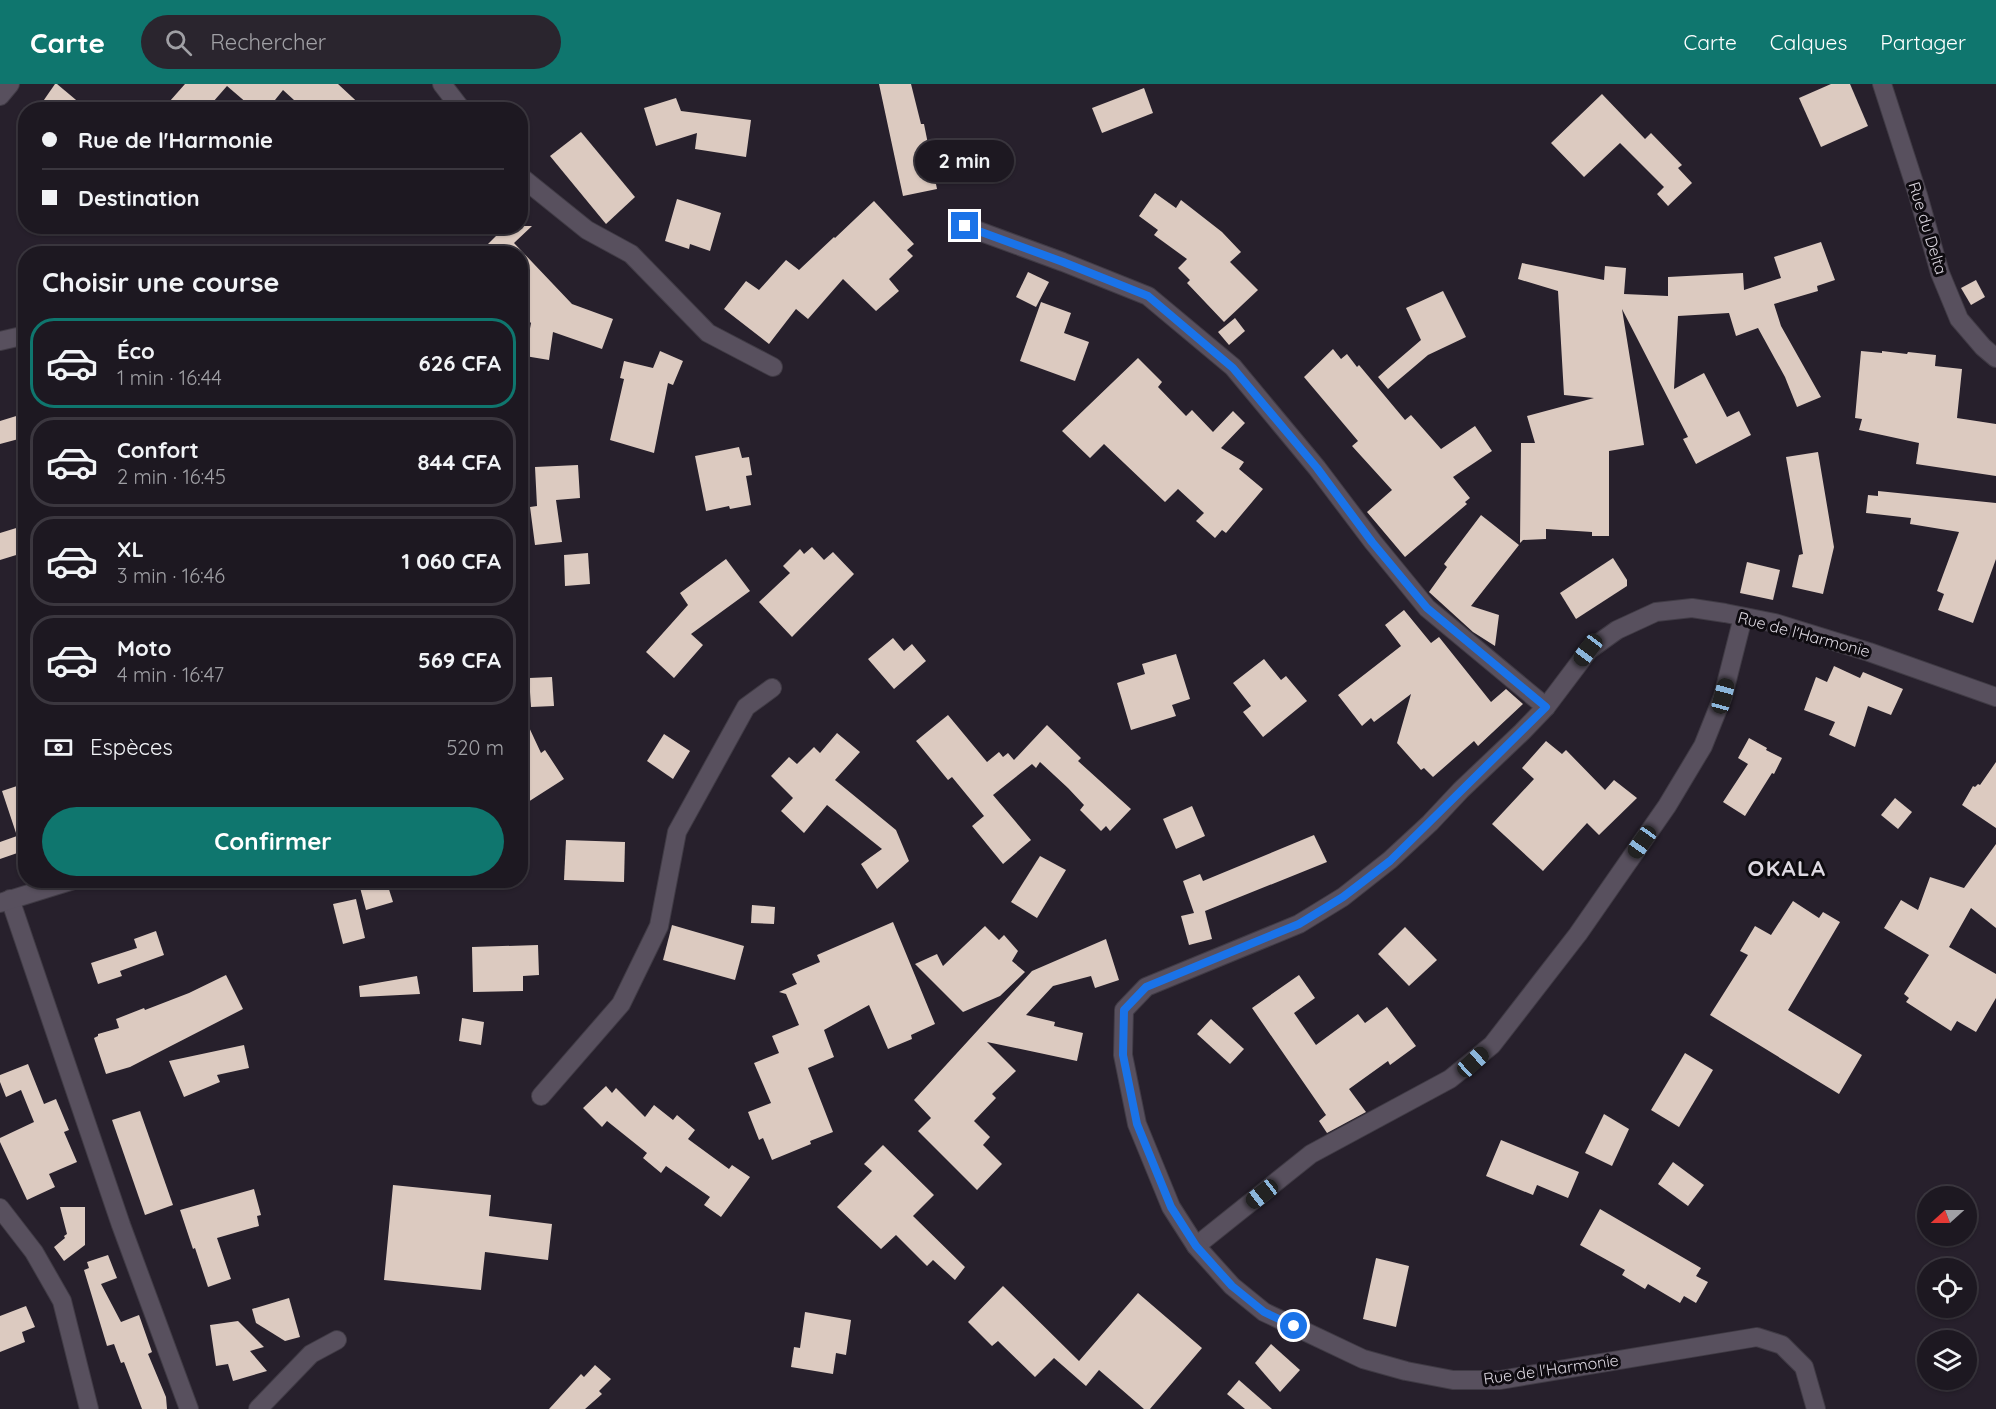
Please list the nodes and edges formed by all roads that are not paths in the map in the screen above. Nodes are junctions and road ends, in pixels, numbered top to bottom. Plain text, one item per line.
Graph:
1 (10, 84) edge
2 (442, 84) edge
3 (1882, 84) edge
4 (0, 96) edge
5 (456, 102) edge
6 (528, 182) edge
7 (965, 226) dead end
8 (18, 337) edge
9 (0, 341) edge
10 (1996, 358) edge
11 (773, 367) dead end
12 (1743, 617) junction
13 (772, 688) dead end
14 (1996, 697) edge
15 (1546, 707) junction
16 (48, 888) edge
17 (5, 901) edge
18 (541, 1096) dead end
19 (0, 1208) edge
20 (1196, 1246) junction
21 (337, 1340) dead end
22 (90, 1409) edge
23 (189, 1409) edge
24 (258, 1409) edge
25 (1816, 1409) edge

1 - 4 street
2 - 5 street
3 - 10 street, Rue du Delta
6 - 11 street
7 - 15 street
8 - 9 street
12 - 14 street, Rue de l'Harmonie
12 - 15 street, Rue de l'Harmonie
12 - 20 street
13 - 18 street
15 - 20 street, Rue de l'Harmonie
16 - 17 street
17 - 23 street
19 - 22 street
20 - 25 street, Rue de l'Harmonie
21 - 24 street

